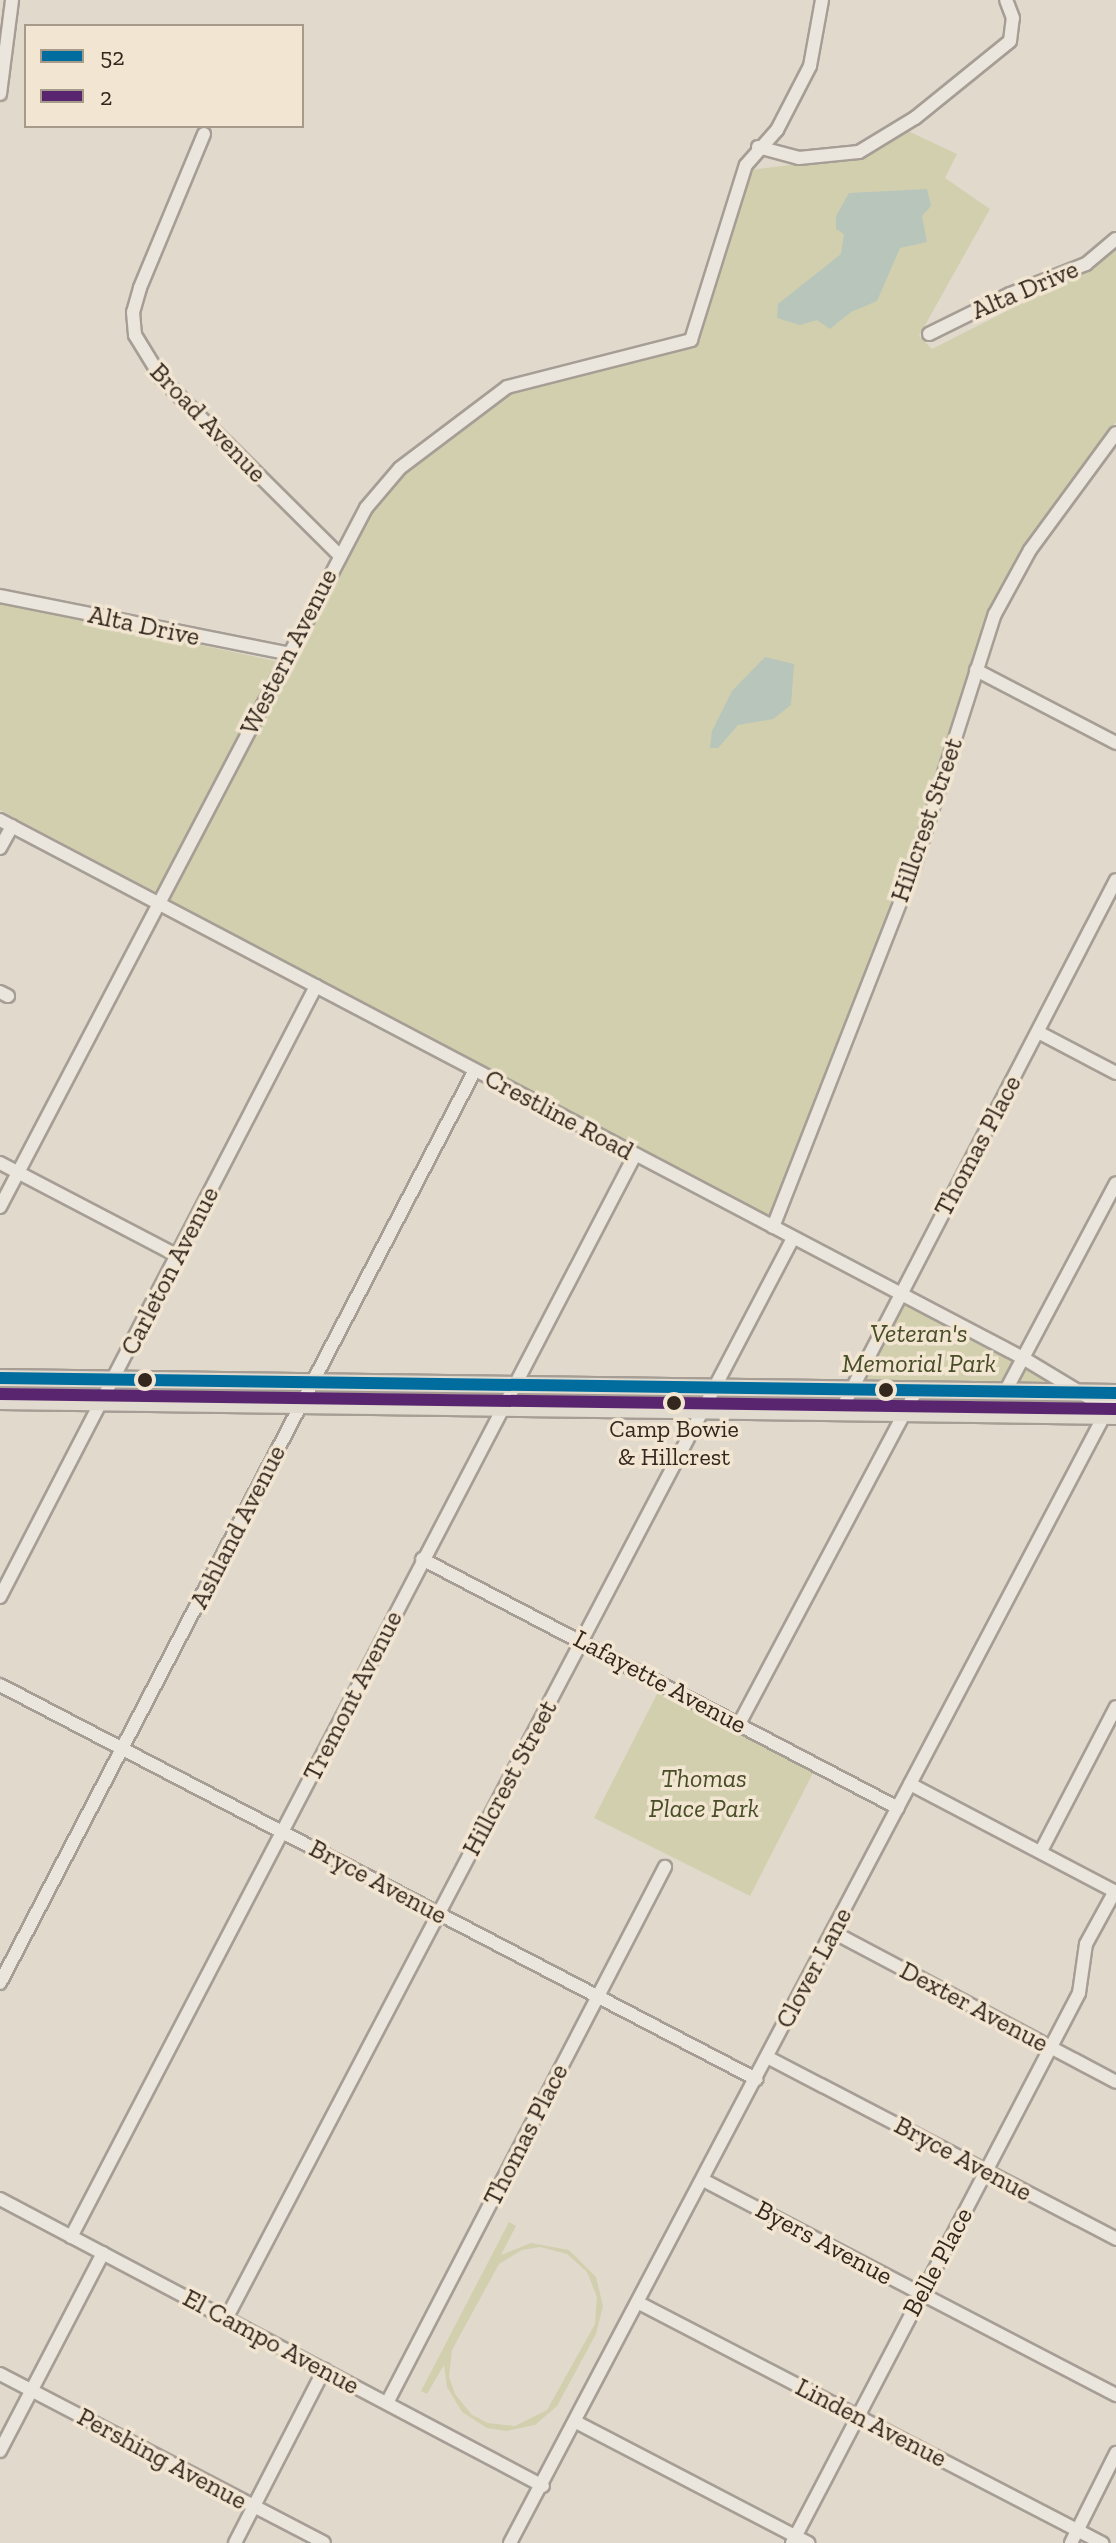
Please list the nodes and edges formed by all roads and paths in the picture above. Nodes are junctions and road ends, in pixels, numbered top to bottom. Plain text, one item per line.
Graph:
1 (12, 0) edge
2 (822, 0) edge
3 (1006, 0) edge
4 (0, 94) edge
5 (204, 134) dead end
6 (758, 147) junction
7 (1116, 239) edge
8 (929, 334) dead end
9 (1116, 433) edge
10 (339, 555) junction
11 (0, 596) edge
12 (289, 654) junction
13 (976, 670) junction
14 (1116, 743) edge
15 (6, 823) edge
16 (0, 848) edge
17 (1116, 880) edge
18 (158, 904) junction
19 (316, 986) junction
20 (1038, 1032) junction
21 (475, 1070) junction
22 (1116, 1073) edge
23 (635, 1155) junction
24 (0, 1163) edge
25 (18, 1173) junction
26 (1116, 1183) edge
27 (0, 1207) edge
28 (773, 1227) junction
29 (793, 1238) junction
30 (178, 1256) junction
31 (901, 1293) junction
32 (1023, 1358) junction
33 (8, 1378) edge
34 (113, 1380) junction
35 (313, 1381) junction
36 (515, 1384) junction
37 (715, 1387) junction
38 (852, 1390) junction
39 (1006, 1390) junction
40 (916, 1391) junction
41 (1086, 1392) junction
42 (8, 1401) edge
43 (101, 1403) junction
44 (301, 1405) junction
45 (1113, 1405) edge
46 (503, 1407) junction
47 (703, 1410) junction
48 (840, 1412) junction
49 (904, 1413) junction
50 (422, 1559) junction
51 (0, 1597) edge
52 (582, 1641) junction
53 (0, 1685) edge
54 (1116, 1707) edge
55 (739, 1724) junction
56 (123, 1749) junction
57 (910, 1784) junction
58 (898, 1808) junction
59 (283, 1832) junction
60 (1041, 1851) junction
61 (665, 1867) dead end
62 (1115, 1891) edge
63 (439, 1913) junction
64 (833, 1932) junction
65 (0, 1983) edge
66 (598, 1997) junction
67 (1050, 2047) junction
68 (767, 2057) junction
69 (756, 2079) junction
70 (1116, 2082) edge
71 (986, 2171) junction
72 (703, 2180) junction
73 (0, 2199) edge
74 (71, 2237) junction
75 (1116, 2239) edge
76 (103, 2253) junction
77 (921, 2294) junction
78 (639, 2303) junction
79 (226, 2319) junction
80 (324, 2370) junction
81 (0, 2374) edge
82 (31, 2391) junction
83 (1116, 2395) edge
84 (387, 2403) junction
85 (858, 2416) junction
86 (576, 2422) junction
87 (0, 2451) edge
88 (1116, 2453) edge
89 (543, 2486) junction
90 (254, 2506) junction
91 (1077, 2530) junction
92 (793, 2540) edge
93 (235, 2543) edge
94 (324, 2543) edge
95 (511, 2543) edge
96 (808, 2543) edge
97 (1071, 2543) edge
98 (1102, 2543) edge

1 - 4 street
2 - 6 street
3 - 6 street
5 - 10 street, Broad Avenue
6 - 10 street, Western Avenue
7 - 8 street, Alta Drive
9 - 13 street, Hillcrest Street
10 - 12 street, Western Avenue
11 - 12 street, Alta Drive
12 - 18 street, Western Avenue
13 - 14 street
13 - 28 street, Hillcrest Street
15 - 16 street
15 - 18 street, Crestline Road
17 - 20 street, Thomas Place
18 - 19 street, Crestline Road
18 - 25 street, Western Avenue
19 - 21 street, Crestline Road
19 - 30 street, Carleton Avenue
20 - 22 street
20 - 31 street, Thomas Place
21 - 23 street, Crestline Road
21 - 35 street, Ashland Avenue
23 - 28 street, Crestline Road
23 - 36 street, Tremont Avenue
24 - 25 street
25 - 27 street, Western Avenue
25 - 30 street
26 - 32 street
28 - 29 street, Crestline Road
29 - 31 street, Crestline Road
29 - 37 street, Hillcrest Street
30 - 34 street, Carleton Avenue
31 - 32 street, Crestline Road
31 - 38 street, Thomas Place
32 - 39 street
32 - 41 street, Crestline Road
33 - 34 main road
33 - 42 main road
34 - 35 main road
34 - 43 street, Carleton Avenue
35 - 36 main road
35 - 44 street, Ashland Avenue
36 - 37 main road
36 - 46 street, Tremont Avenue
37 - 38 main road
37 - 47 street, Hillcrest Street
38 - 40 main road
38 - 48 street, Thomas Place
39 - 40 main road
39 - 41 main road
40 - 49 street
41 - 45 main road
42 - 43 main road
43 - 44 main road
43 - 51 street, Carleton Avenue
44 - 46 main road
44 - 56 street, Ashland Avenue
45 - 49 main road
45 - 57 street, Clover Lane
46 - 47 main road
46 - 50 street, Tremont Avenue
47 - 48 main road
47 - 52 street, Hillcrest Street
48 - 49 main road
49 - 55 street
50 - 52 street, Lafayette Avenue
50 - 59 street, Tremont Avenue
52 - 55 street, Lafayette Avenue
52 - 63 street, Hillcrest Street
53 - 56 street, Bryce Avenue
54 - 60 street
55 - 58 street, Lafayette Avenue
56 - 59 street, Bryce Avenue
56 - 65 street, Ashland Avenue
57 - 58 street, Clover Lane
57 - 60 street
58 - 64 street, Clover Lane
59 - 63 street, Bryce Avenue
59 - 74 street, Tremont Avenue
60 - 62 street
61 - 66 street, Thomas Place
62 - 67 street, Belle Place
63 - 66 street, Bryce Avenue
63 - 79 street, Hillcrest Street
64 - 67 street, Dexter Avenue
64 - 68 street, Clover Lane
66 - 69 street, Bryce Avenue
66 - 84 street, Thomas Place
67 - 70 street, Dexter Avenue
67 - 71 street, Belle Place
68 - 69 street, Clover Lane
68 - 71 street, Bryce Avenue
69 - 72 street, Clover Lane
71 - 75 street, Bryce Avenue
71 - 77 street, Belle Place
72 - 77 street, Byers Avenue
72 - 78 street, Clover Lane
73 - 74 street, El Campo Avenue
74 - 76 street, El Campo Avenue
76 - 79 street, El Campo Avenue
76 - 82 street
77 - 83 street, Byers Avenue
77 - 85 street, Belle Place
78 - 85 street, Linden Avenue
78 - 86 street, Clover Lane
79 - 80 street, El Campo Avenue
80 - 84 street, El Campo Avenue
80 - 90 street
81 - 82 street, Pershing Avenue
82 - 87 street
82 - 90 street, Pershing Avenue
84 - 89 street, El Campo Avenue
85 - 91 street, Linden Avenue
85 - 92 street, Belle Place
86 - 89 street, Clover Lane
86 - 92 street
88 - 91 street
89 - 95 street, Clover Lane
90 - 93 street
90 - 94 street, Pershing Avenue
91 - 97 street
91 - 98 street, Linden Avenue
92 - 96 street

